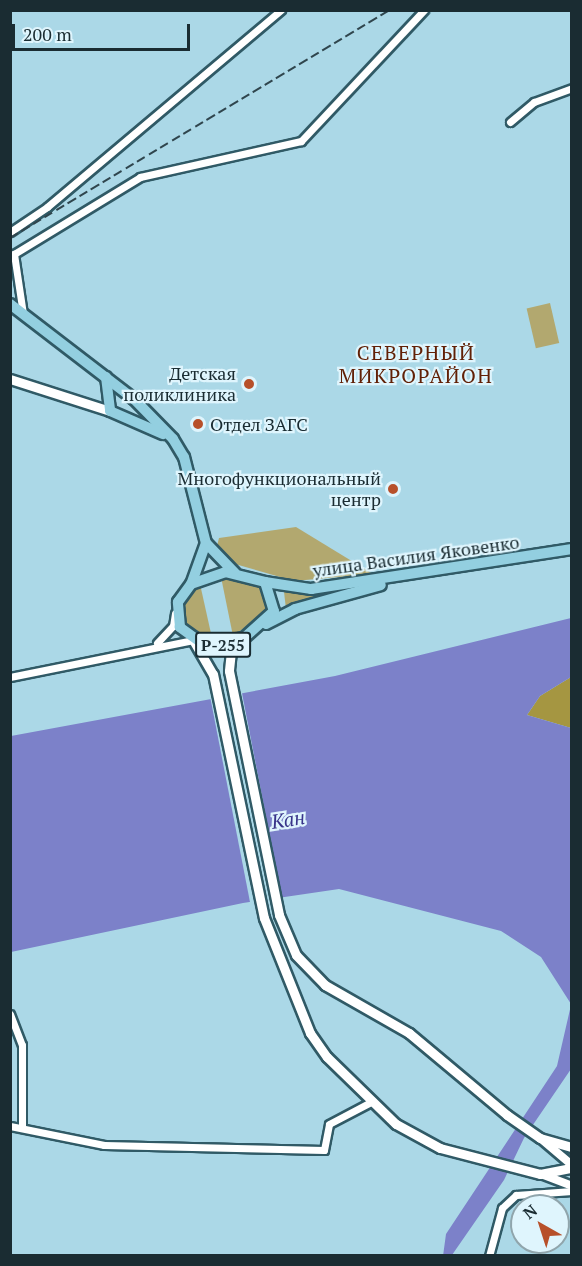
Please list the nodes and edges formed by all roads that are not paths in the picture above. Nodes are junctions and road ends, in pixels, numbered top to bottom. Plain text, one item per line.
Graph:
1 (281, 10) edge
2 (424, 10) edge
3 (572, 88) edge
4 (510, 122) dead end
5 (10, 232) edge
6 (10, 304) edge
7 (23, 314) junction
8 (106, 377) junction
9 (10, 379) edge
10 (110, 411) junction
11 (173, 440) junction
12 (206, 543) junction
13 (572, 549) edge
14 (235, 573) junction
15 (416, 576) junction
16 (265, 582) junction
17 (191, 584) junction
18 (176, 610) junction
19 (255, 630) junction
20 (243, 638) junction
21 (194, 640) junction
22 (154, 644) junction
23 (10, 677) edge
24 (10, 1014) edge
25 (371, 1102) junction
26 (10, 1126) edge
27 (22, 1127) junction
28 (540, 1138) junction
29 (572, 1147) edge
30 (572, 1167) edge
31 (540, 1174) junction
32 (572, 1186) edge
33 (572, 1191) edge
34 (489, 1256) edge

1 - 5 street
2 - 7 street
3 - 4 street
6 - 7 main road
7 - 8 main road
8 - 10 main road
8 - 11 main road
9 - 10 main road
10 - 11 main road
11 - 12 main road
12 - 14 main road
12 - 17 main road
13 - 15 main road, улица Василия Яковенко / Р-255
14 - 16 main road, Р-255
14 - 17 main road, Р-255
15 - 16 main road, улица Василия Яковенко / Р-255
15 - 19 main road, Р-255
16 - 19 main road, Р-255
17 - 18 main road
18 - 21 main road, Р-255
18 - 22 street
19 - 20 main road, Р-255
20 - 21 main road, Р-255
20 - 28 main road, Р-255
21 - 22 street
21 - 25 main road, Р-255
22 - 23 street
24 - 27 street
25 - 27 street
25 - 31 main road, Р-255
26 - 27 street
28 - 29 main road, Р-255
28 - 30 street
30 - 31 main road
31 - 32 street
33 - 34 street

